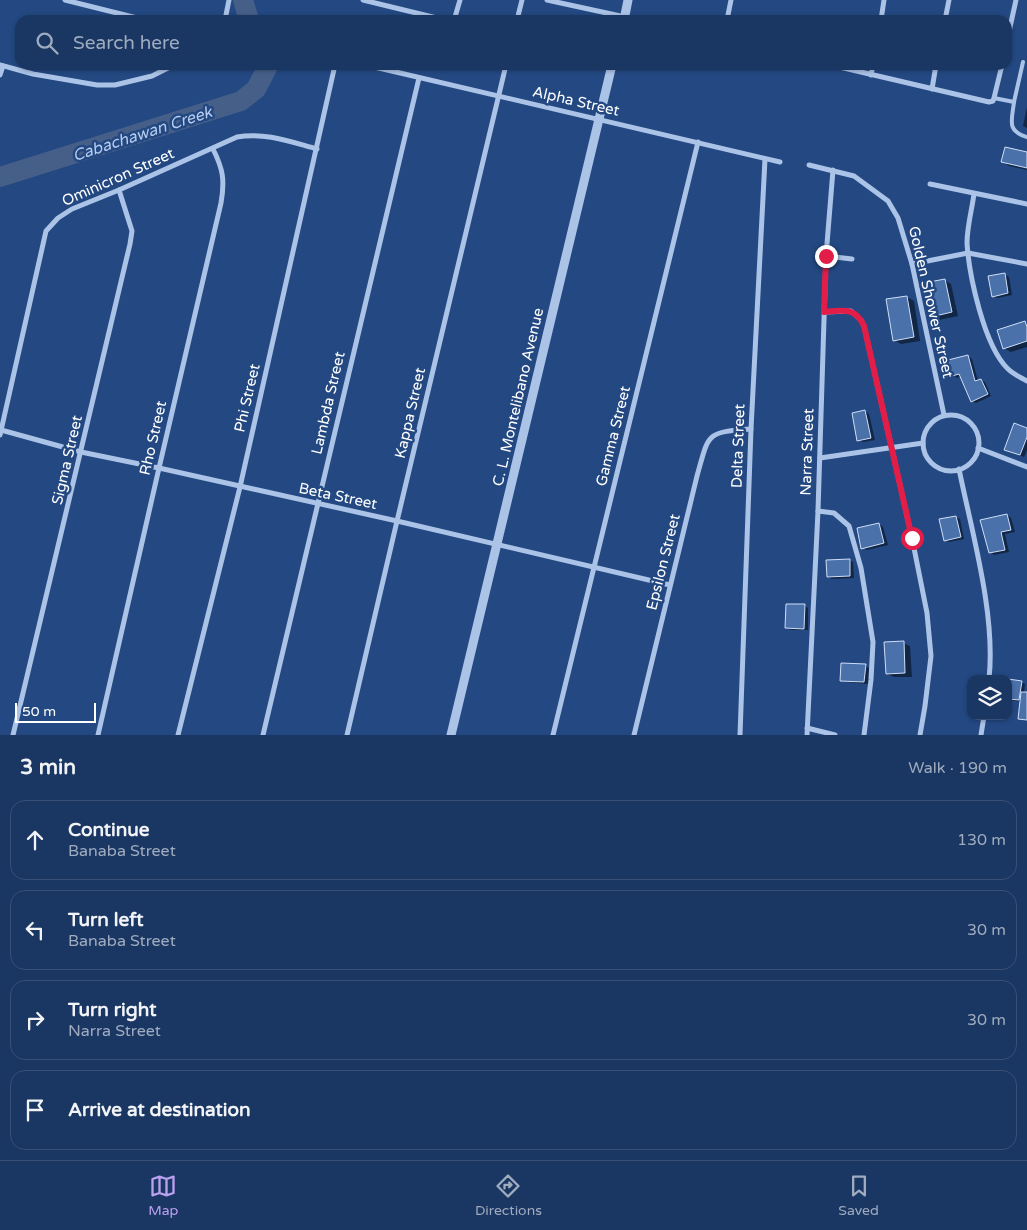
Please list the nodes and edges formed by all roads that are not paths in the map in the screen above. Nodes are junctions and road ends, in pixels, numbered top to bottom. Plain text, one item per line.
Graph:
1 (65, 0) edge
2 (229, 0) edge
3 (362, 0) edge
4 (460, 0) edge
5 (522, 0) edge
6 (547, 0) edge
7 (628, 0) edge
8 (732, 0) edge
9 (884, 0) edge
10 (949, 0) edge
11 (1016, 0) edge
12 (125, 15) edge
13 (226, 15) edge
14 (424, 15) edge
15 (454, 15) edge
16 (518, 15) edge
17 (611, 15) edge
18 (625, 15) edge
19 (728, 15) edge
20 (882, 15) edge
21 (946, 15) edge
22 (1012, 18) edge
23 (1023, 62) dead end
24 (1, 66) edge
25 (15, 70) edge
26 (17, 70) edge
27 (164, 70) edge
28 (334, 70) edge
29 (386, 70) edge
30 (505, 70) edge
31 (611, 70) edge
32 (853, 70) edge
33 (872, 70) edge
34 (935, 70) edge
35 (1001, 70) edge
36 (871, 74) junction
37 (0, 75) edge
38 (419, 78) junction
39 (932, 89) junction
40 (498, 96) junction
41 (994, 98) junction
42 (1014, 102) junction
43 (599, 120) junction
44 (1027, 136) edge
45 (698, 142) junction
46 (213, 148) junction
47 (318, 148) junction
48 (764, 159) junction
49 (780, 162) dead end
50 (809, 165) dead end
51 (832, 170) junction
52 (930, 184) dead end
53 (120, 190) junction
54 (974, 194) junction
55 (1027, 204) edge
56 (968, 253) junction
57 (826, 256) junction
58 (852, 259) dead end
59 (912, 264) junction
60 (1027, 264) edge
61 (824, 312) junction
62 (1027, 381) edge
63 (944, 415) junction
64 (751, 429) junction
65 (1, 432) edge
66 (923, 442) junction
67 (890, 446) junction
68 (978, 448) junction
69 (81, 452) junction
70 (820, 458) junction
71 (1027, 467) edge
72 (158, 468) junction
73 (959, 469) junction
74 (240, 487) junction
75 (317, 504) junction
76 (818, 511) junction
77 (397, 521) junction
78 (497, 545) junction
79 (594, 569) junction
80 (670, 585) junction
81 (989, 675) edge
82 (983, 720) edge
83 (807, 728) junction
84 (13, 735) edge
85 (98, 735) edge
86 (178, 735) edge
87 (262, 735) edge
88 (348, 735) edge
89 (451, 735) edge
90 (553, 735) edge
91 (634, 735) edge
92 (740, 735) edge
93 (807, 735) edge
94 (835, 735) edge
95 (864, 735) edge
96 (920, 735) edge
97 (981, 735) edge

1 - 12 street
2 - 13 street
3 - 14 street
4 - 15 street
5 - 16 street
6 - 17 street
7 - 18 street
8 - 19 street
9 - 20 street
10 - 21 street
11 - 22 street
23 - 42 lane
24 - 25 street
24 - 37 street
26 - 27 street
28 - 47 street, Phi Street
29 - 38 street, Alpha Street
30 - 40 street, Kappa Street
31 - 43 street, C. L. Montelibano Avenue
32 - 36 street
33 - 36 street
34 - 39 street
35 - 41 street
36 - 39 street
38 - 40 street, Alpha Street
38 - 75 street, Lambda Street
39 - 41 street
40 - 43 street, Alpha Street
40 - 77 street, Kappa Street
41 - 42 lane
42 - 44 lane
43 - 45 street, Alpha Street
43 - 78 street, C. L. Montelibano Avenue
45 - 48 street, Alpha Street
45 - 79 street, Gamma Street
46 - 47 street, Ominicron Street
46 - 53 street, Ominicron Street
46 - 72 street, Rho Street
47 - 74 street, Phi Street
48 - 49 street, Alpha Street
48 - 64 street, Delta Street
50 - 51 street
51 - 57 street, Narra Street
51 - 59 street, Golden Shower Street
52 - 54 street
53 - 65 street, Ominicron Street
53 - 69 street, Sigma Street
54 - 55 street
54 - 56 street
56 - 59 street
56 - 60 street
56 - 62 street
57 - 58 street
57 - 61 street, Narra Street
59 - 63 street, Golden Shower Street
61 - 67 street
61 - 70 street, Narra Street
63 - 66 street
63 - 68 street
64 - 80 street, Epsilon Street
64 - 92 street, Delta Street
65 - 69 street, Beta Street
66 - 67 street
66 - 73 street
67 - 70 street
67 - 96 street
68 - 71 street
68 - 73 street
69 - 72 street, Beta Street
69 - 84 street, Sigma Street
70 - 76 street, Narra Street
72 - 74 street, Beta Street
72 - 85 street, Rho Street
73 - 81 street
74 - 75 street, Beta Street
74 - 86 street, Phi Street
75 - 77 street, Beta Street
75 - 87 street, Lambda Street
76 - 83 street, Narra Street
76 - 95 street
77 - 78 street, Beta Street
77 - 88 street, Kappa Street
78 - 79 street, Beta Street
78 - 89 street, C. L. Montelibano Avenue
79 - 80 street, Beta Street
79 - 90 street, Gamma Street
80 - 91 street, Epsilon Street
82 - 97 street
83 - 93 street, Narra Street
83 - 94 street

